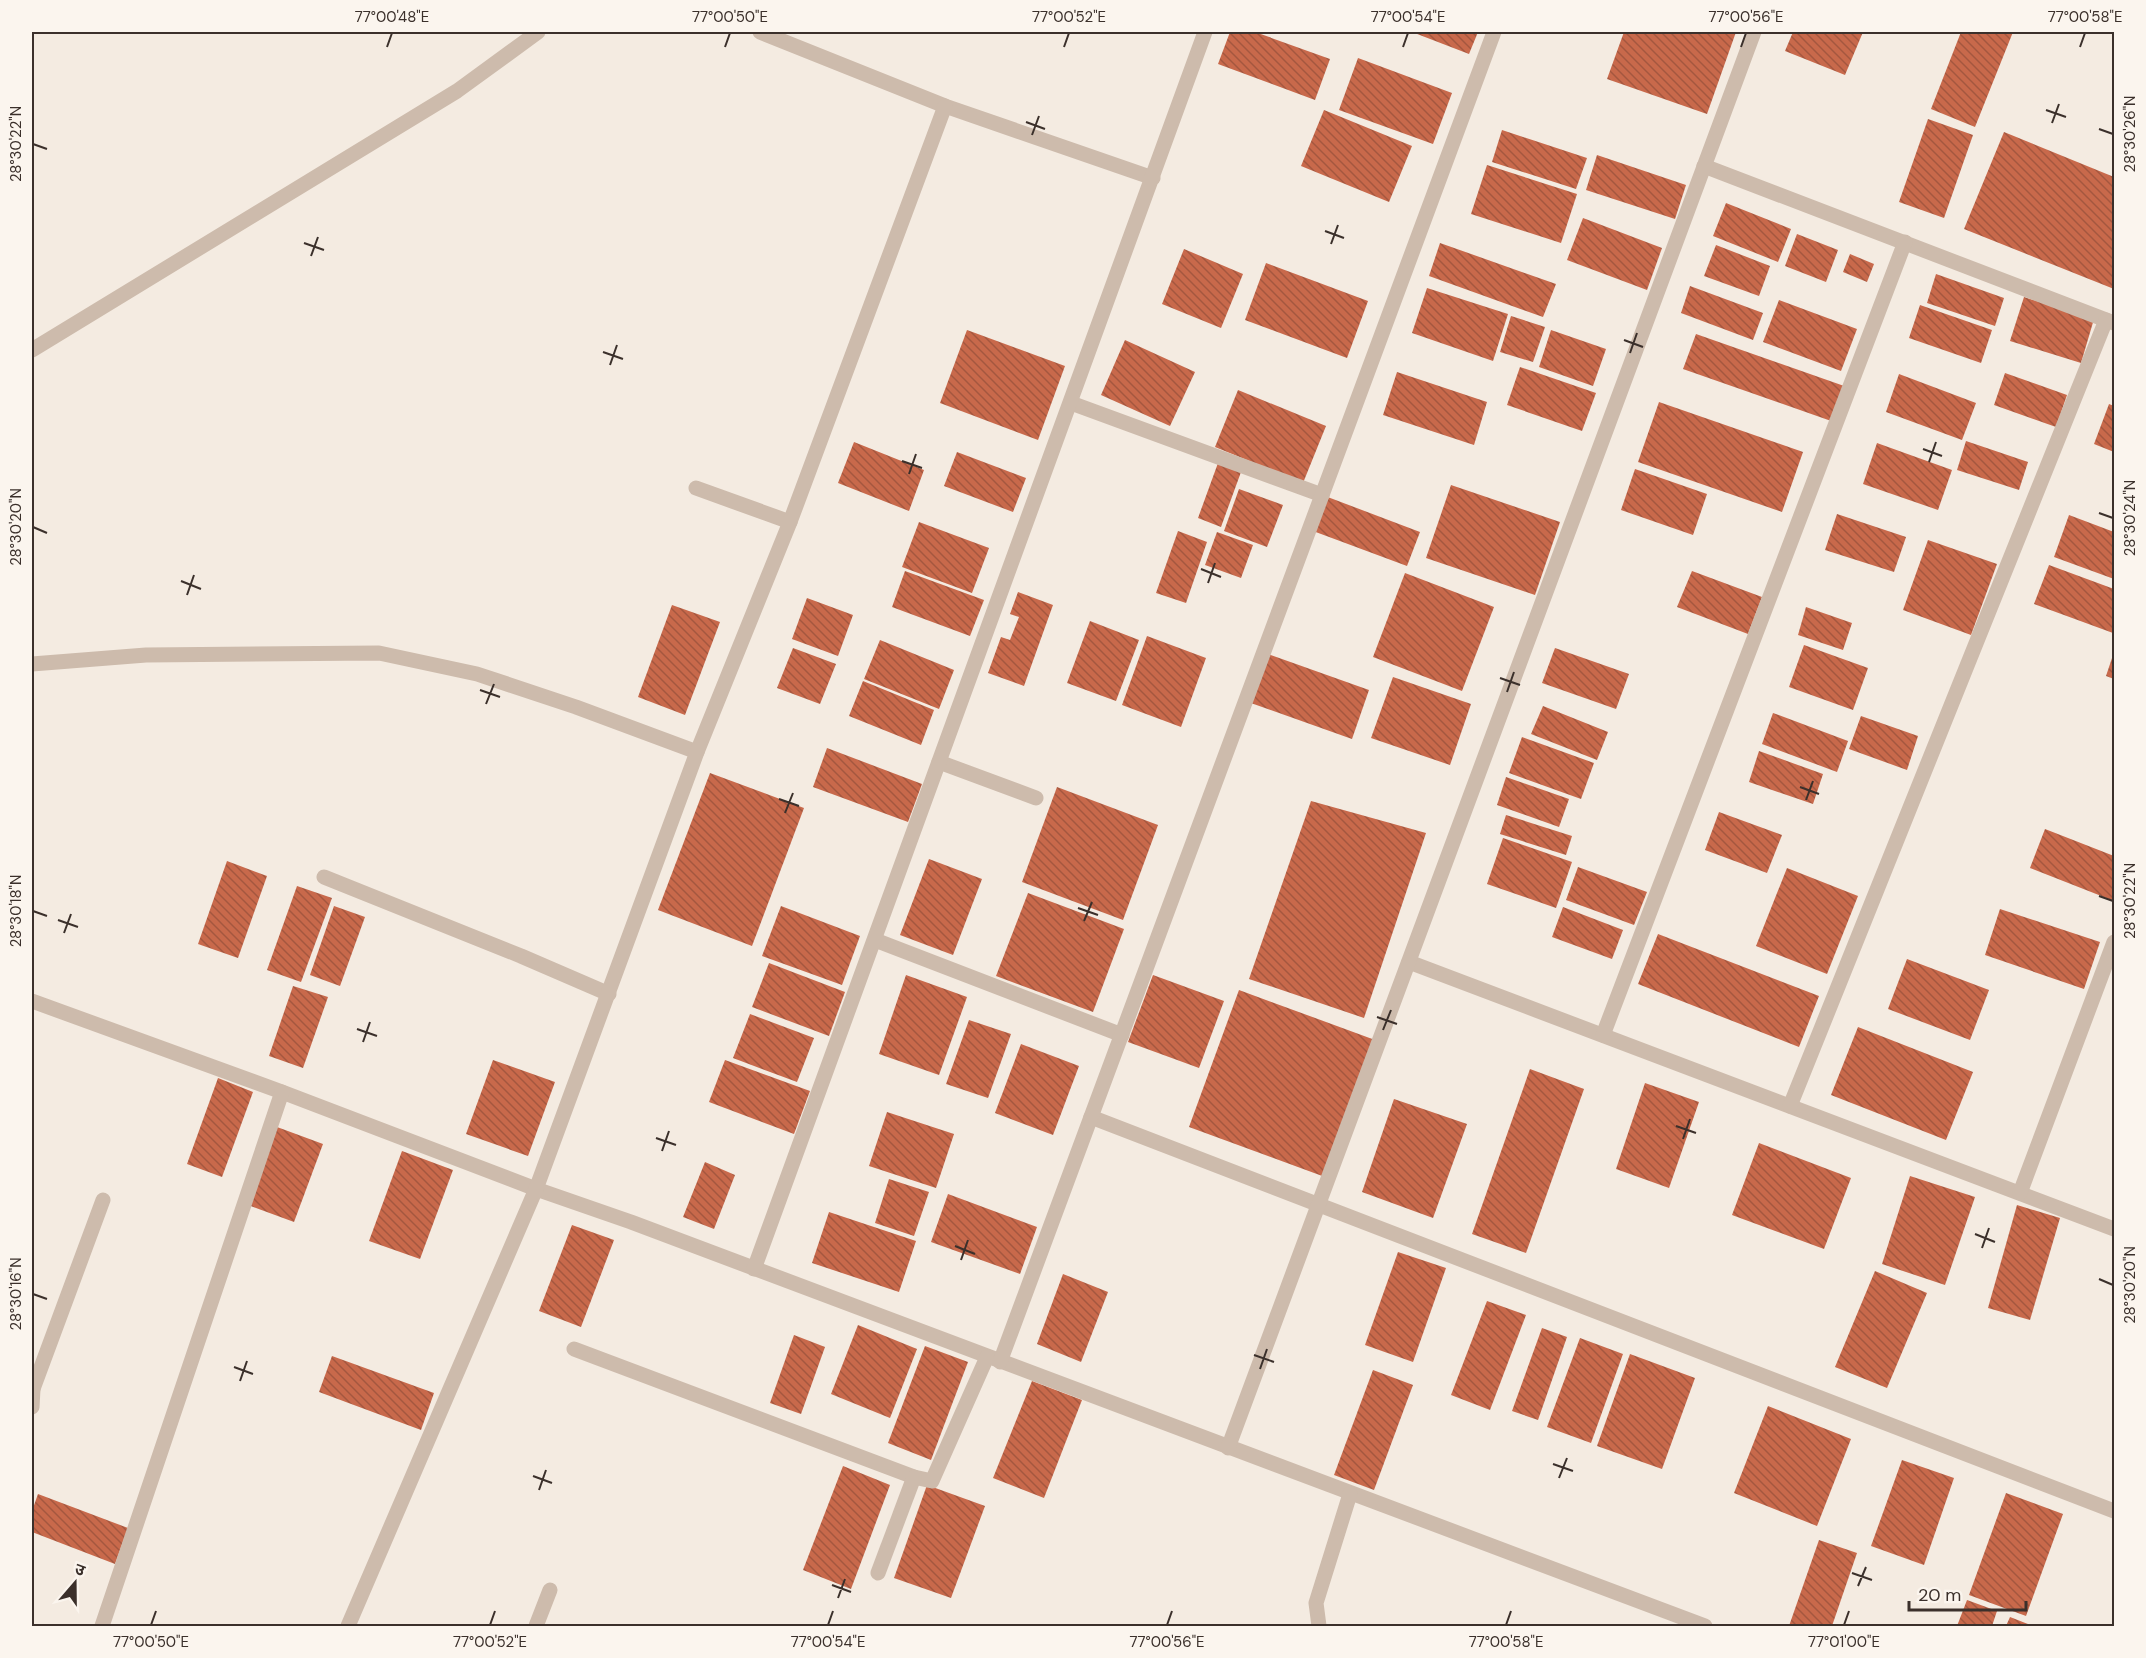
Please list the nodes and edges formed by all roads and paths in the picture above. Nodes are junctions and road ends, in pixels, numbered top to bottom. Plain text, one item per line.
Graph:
1 (538, 32) edge
2 (760, 32) edge
3 (1205, 32) edge
4 (1494, 32) edge
5 (1754, 32) edge
6 (945, 106) junction
7 (1704, 166) junction
8 (1152, 178) junction
9 (1905, 242) junction
10 (2110, 321) edge
11 (32, 350) edge
12 (1071, 403) junction
13 (696, 488) dead end
14 (1322, 495) junction
15 (790, 522) junction
16 (32, 664) edge
17 (698, 752) junction
18 (939, 762) junction
19 (1036, 798) dead end
20 (324, 877) dead end
21 (874, 940) junction
22 (2115, 942) edge
23 (1409, 962) junction
24 (609, 994) junction
25 (32, 1001) edge
26 (1122, 1035) junction
27 (1603, 1035) junction
28 (282, 1092) junction
29 (1790, 1106) junction
30 (1091, 1117) junction
31 (536, 1189) junction
32 (2020, 1193) junction
33 (103, 1200) dead end
34 (1318, 1205) junction
35 (2115, 1229) edge
36 (754, 1269) junction
37 (574, 1349) dead end
38 (994, 1359) junction
39 (32, 1388) edge
40 (32, 1407) edge
41 (1228, 1448) junction
42 (914, 1477) junction
43 (1350, 1494) junction
44 (2115, 1511) edge
45 (878, 1573) dead end
46 (550, 1590) dead end
47 (102, 1626) edge
48 (348, 1626) edge
49 (536, 1626) edge
50 (1319, 1626) edge
51 (1705, 1626) edge

1 - 11 street
2 - 6 street
3 - 8 street
4 - 14 street
5 - 7 street
6 - 8 street
6 - 15 street
7 - 9 street
7 - 23 street
8 - 12 street
9 - 10 street
9 - 27 street
10 - 29 street
12 - 14 street
12 - 18 street
13 - 15 street
14 - 26 street
15 - 17 street
16 - 17 street
17 - 24 street
18 - 19 street
18 - 21 street
20 - 24 street
21 - 26 street
21 - 36 street
22 - 32 street
23 - 27 street
23 - 34 street
24 - 31 street
25 - 28 street
26 - 30 street
27 - 29 street
28 - 31 street
28 - 47 street
29 - 32 street
30 - 34 street
30 - 38 street
31 - 36 street
31 - 48 street
32 - 35 street
33 - 39 street
34 - 41 street
34 - 44 street
36 - 38 street
37 - 42 street
38 - 41 street
38 - 42 street
39 - 40 street
41 - 43 street
42 - 45 street
43 - 50 street
43 - 51 street
46 - 49 street

